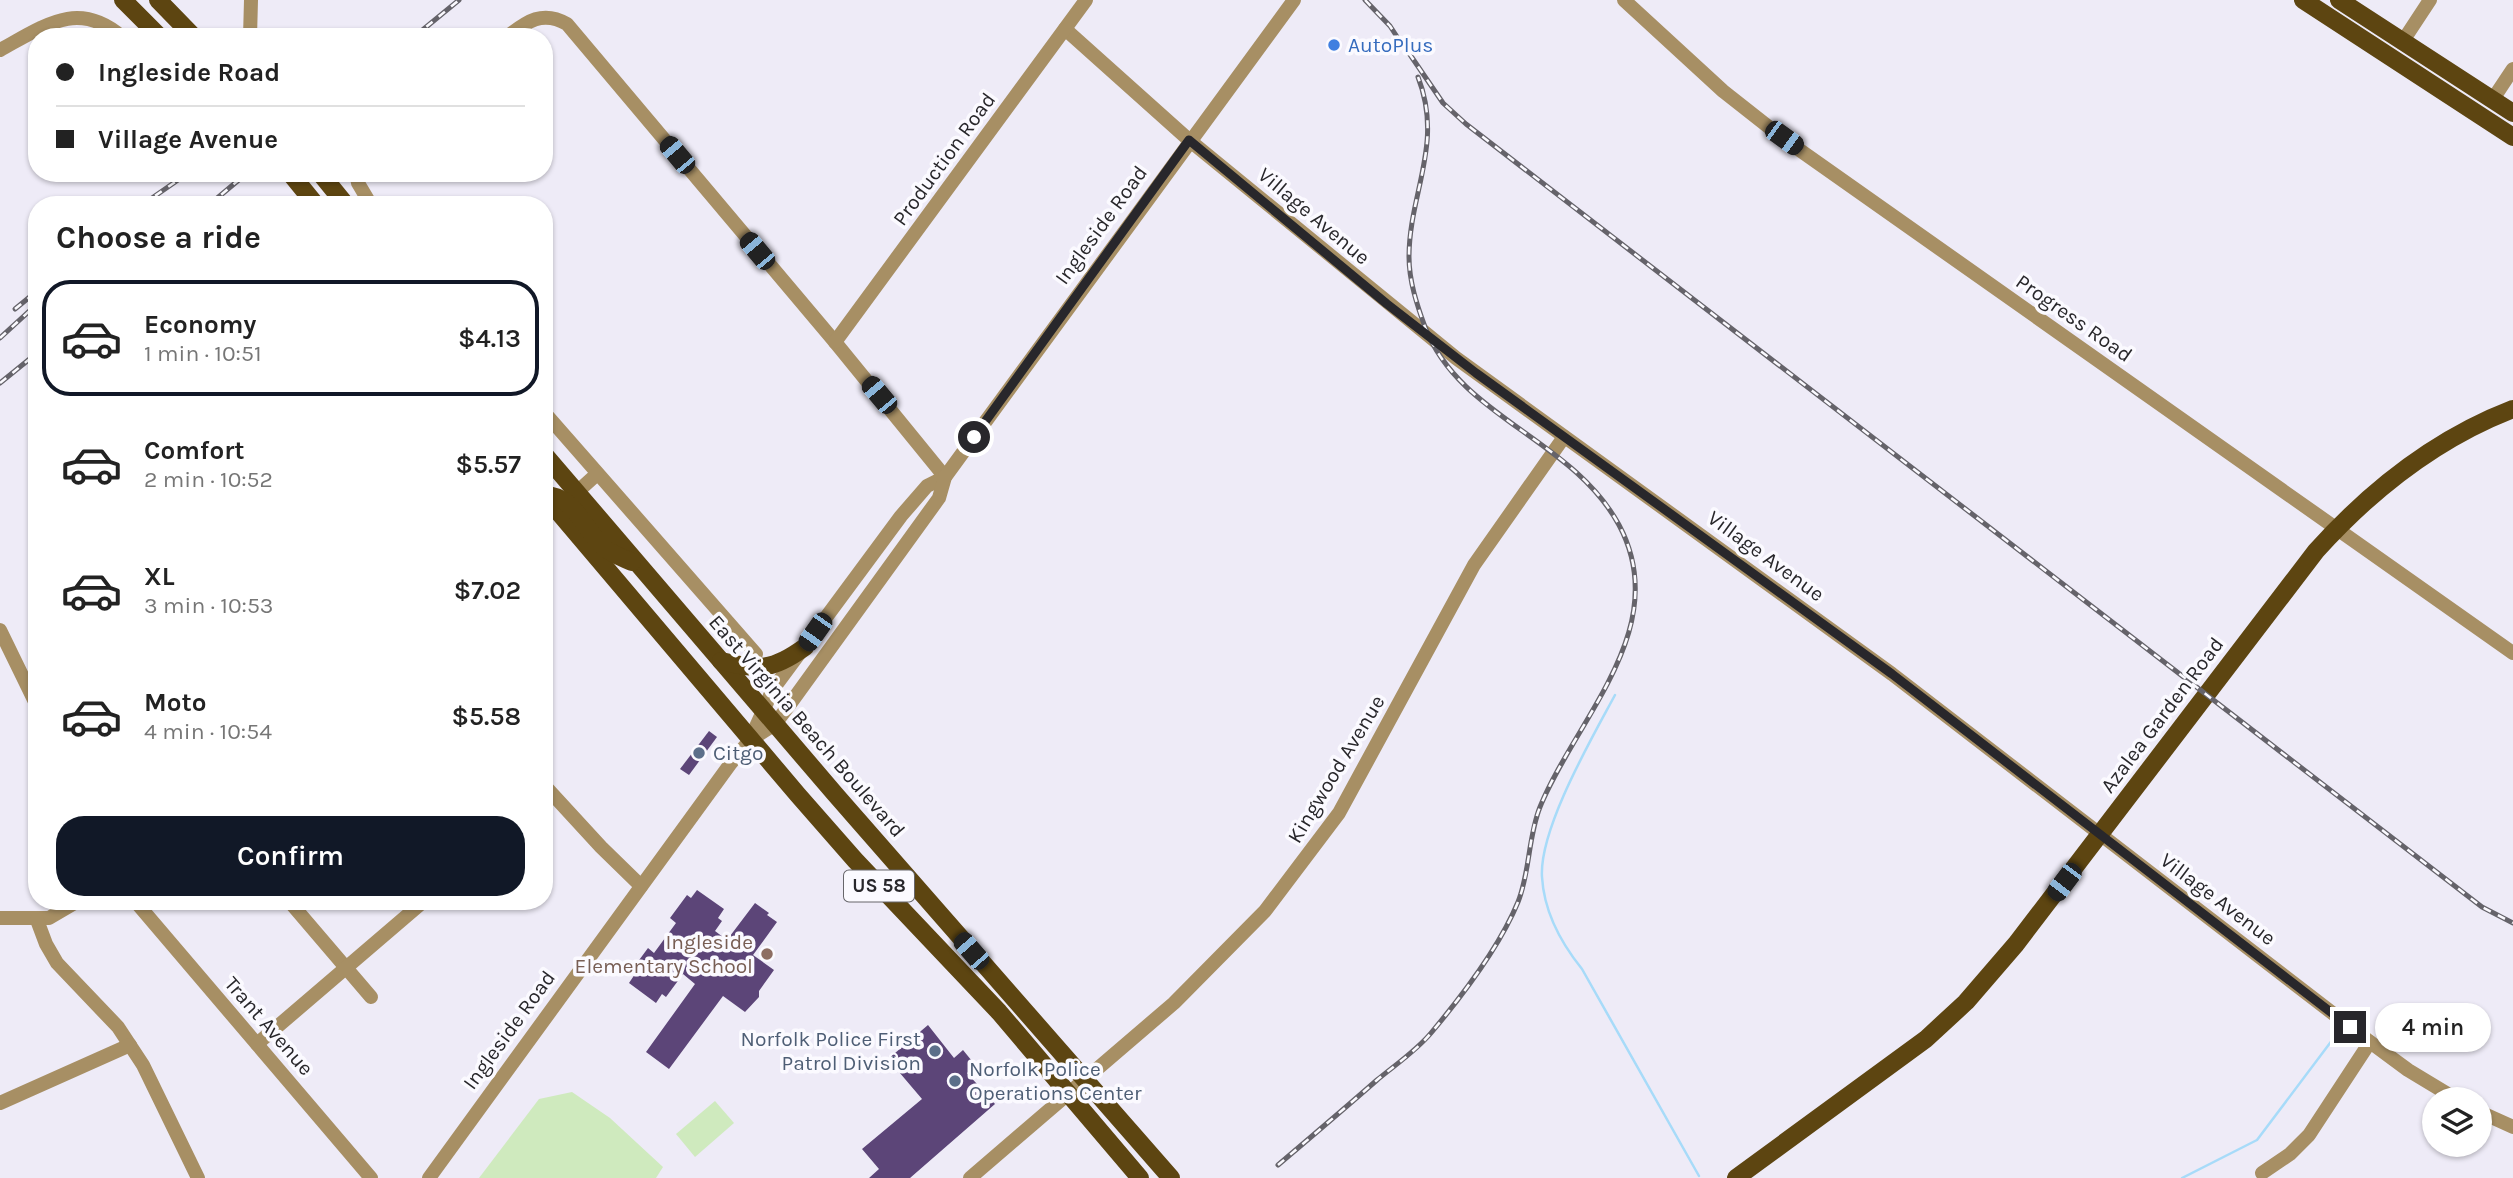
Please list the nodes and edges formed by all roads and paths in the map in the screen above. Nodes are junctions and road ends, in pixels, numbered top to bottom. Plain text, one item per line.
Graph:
1 (123, 0) edge
2 (158, 0) edge
3 (251, 0) edge
4 (1086, 0) edge
5 (1294, 0) edge
6 (1625, 0) edge
7 (2303, 0) edge
8 (2339, 0) edge
9 (2430, 0) edge
10 (41, 28) edge
11 (114, 28) edge
12 (151, 28) edge
13 (185, 28) edge
14 (250, 28) edge
15 (520, 28) edge
16 (1065, 29) junction
17 (28, 35) edge
18 (2403, 41) junction
19 (0, 50) edge
20 (2513, 69) edge
21 (2493, 99) junction
22 (2513, 113) edge
23 (2513, 137) edge
24 (1189, 140) junction
25 (297, 182) edge
26 (327, 182) edge
27 (309, 196) edge
28 (339, 196) edge
29 (835, 342) junction
30 (2513, 409) edge
31 (553, 423) edge
32 (1564, 436) junction
33 (553, 465) edge
34 (597, 474) junction
35 (944, 477) junction
36 (576, 493) junction
37 (553, 495) edge
38 (553, 506) edge
39 (2337, 528) junction
40 (638, 565) junction
41 (0, 631) edge
42 (805, 647) junction
43 (2513, 653) edge
44 (756, 654) dead end
45 (721, 661) junction
46 (28, 688) edge
47 (762, 710) junction
48 (775, 724) junction
49 (750, 740) junction
50 (553, 794) edge
51 (2099, 835) junction
52 (640, 886) junction
53 (64, 910) edge
54 (143, 910) edge
55 (297, 910) edge
56 (414, 910) edge
57 (0, 918) edge
58 (37, 919) junction
59 (346, 969) junction
60 (371, 997) dead end
61 (2370, 1042) junction
62 (257, 1044) junction
63 (130, 1045) junction
64 (1086, 1078) junction
65 (2436, 1087) edge
66 (1068, 1093) junction
67 (0, 1103) edge
68 (2492, 1117) edge
69 (2513, 1127) edge
70 (2262, 1173) dead end
71 (198, 1178) edge
72 (371, 1178) edge
73 (429, 1178) edge
74 (970, 1178) edge
75 (1140, 1178) edge
76 (1171, 1178) edge
77 (1736, 1178) edge

1 - 12 main road
2 - 13 main road
3 - 14 street
4 - 16 street, Production Road
5 - 24 street, Ingleside Road
6 - 39 street, Progress Road
7 - 23 main road
8 - 18 main road
9 - 18 street
10 - 11 street
15 - 29 street
16 - 24 street, Village Avenue
16 - 29 street, Production Road
17 - 19 street
18 - 21 main road
20 - 21 street
21 - 22 main road
24 - 32 street, Village Avenue
24 - 35 street, Ingleside Road
25 - 27 main road
26 - 28 main road
29 - 35 street
30 - 39 main road, Azalea Garden Road
31 - 34 street, East Virginia Beach Boulevard
32 - 51 street, Village Avenue
32 - 64 street, Kingwood Avenue
33 - 36 main road, East Virginia Beach Boulevard / US 58
34 - 36 street
34 - 44 street, East Virginia Beach Boulevard
35 - 42 street, Ingleside Road
35 - 48 street, Ingleside Road
36 - 40 main road, East Virginia Beach Boulevard / US 58
37 - 40 main road
38 - 49 main road, US 58
39 - 43 street, Progress Road
39 - 51 main road, Azalea Garden Road
40 - 45 main road, East Virginia Beach Boulevard / US 58
41 - 46 street
42 - 45 main road
42 - 47 street, Ingleside Road
45 - 47 main road, East Virginia Beach Boulevard / US 58
47 - 48 main road, East Virginia Beach Boulevard / US 58
47 - 49 street, Ingleside Road
48 - 49 street, Ingleside Road
48 - 64 main road, East Virginia Beach Boulevard / US 58
49 - 52 street, Ingleside Road
49 - 66 main road, US 58
50 - 52 street
51 - 61 street, Village Avenue
51 - 77 main road, Azalea Garden Road
52 - 73 street, Ingleside Road
53 - 58 street
54 - 62 street, Trant Avenue
55 - 59 street
56 - 59 street
57 - 58 street
58 - 63 street
59 - 60 street
59 - 62 street
61 - 65 street, Village Avenue
61 - 70 street
62 - 72 street, Trant Avenue
63 - 67 street
63 - 71 street
64 - 66 street, Kingwood Avenue
64 - 76 main road, East Virginia Beach Boulevard / US 58
66 - 74 street, Kingwood Avenue
66 - 75 main road, US 58
68 - 69 street

